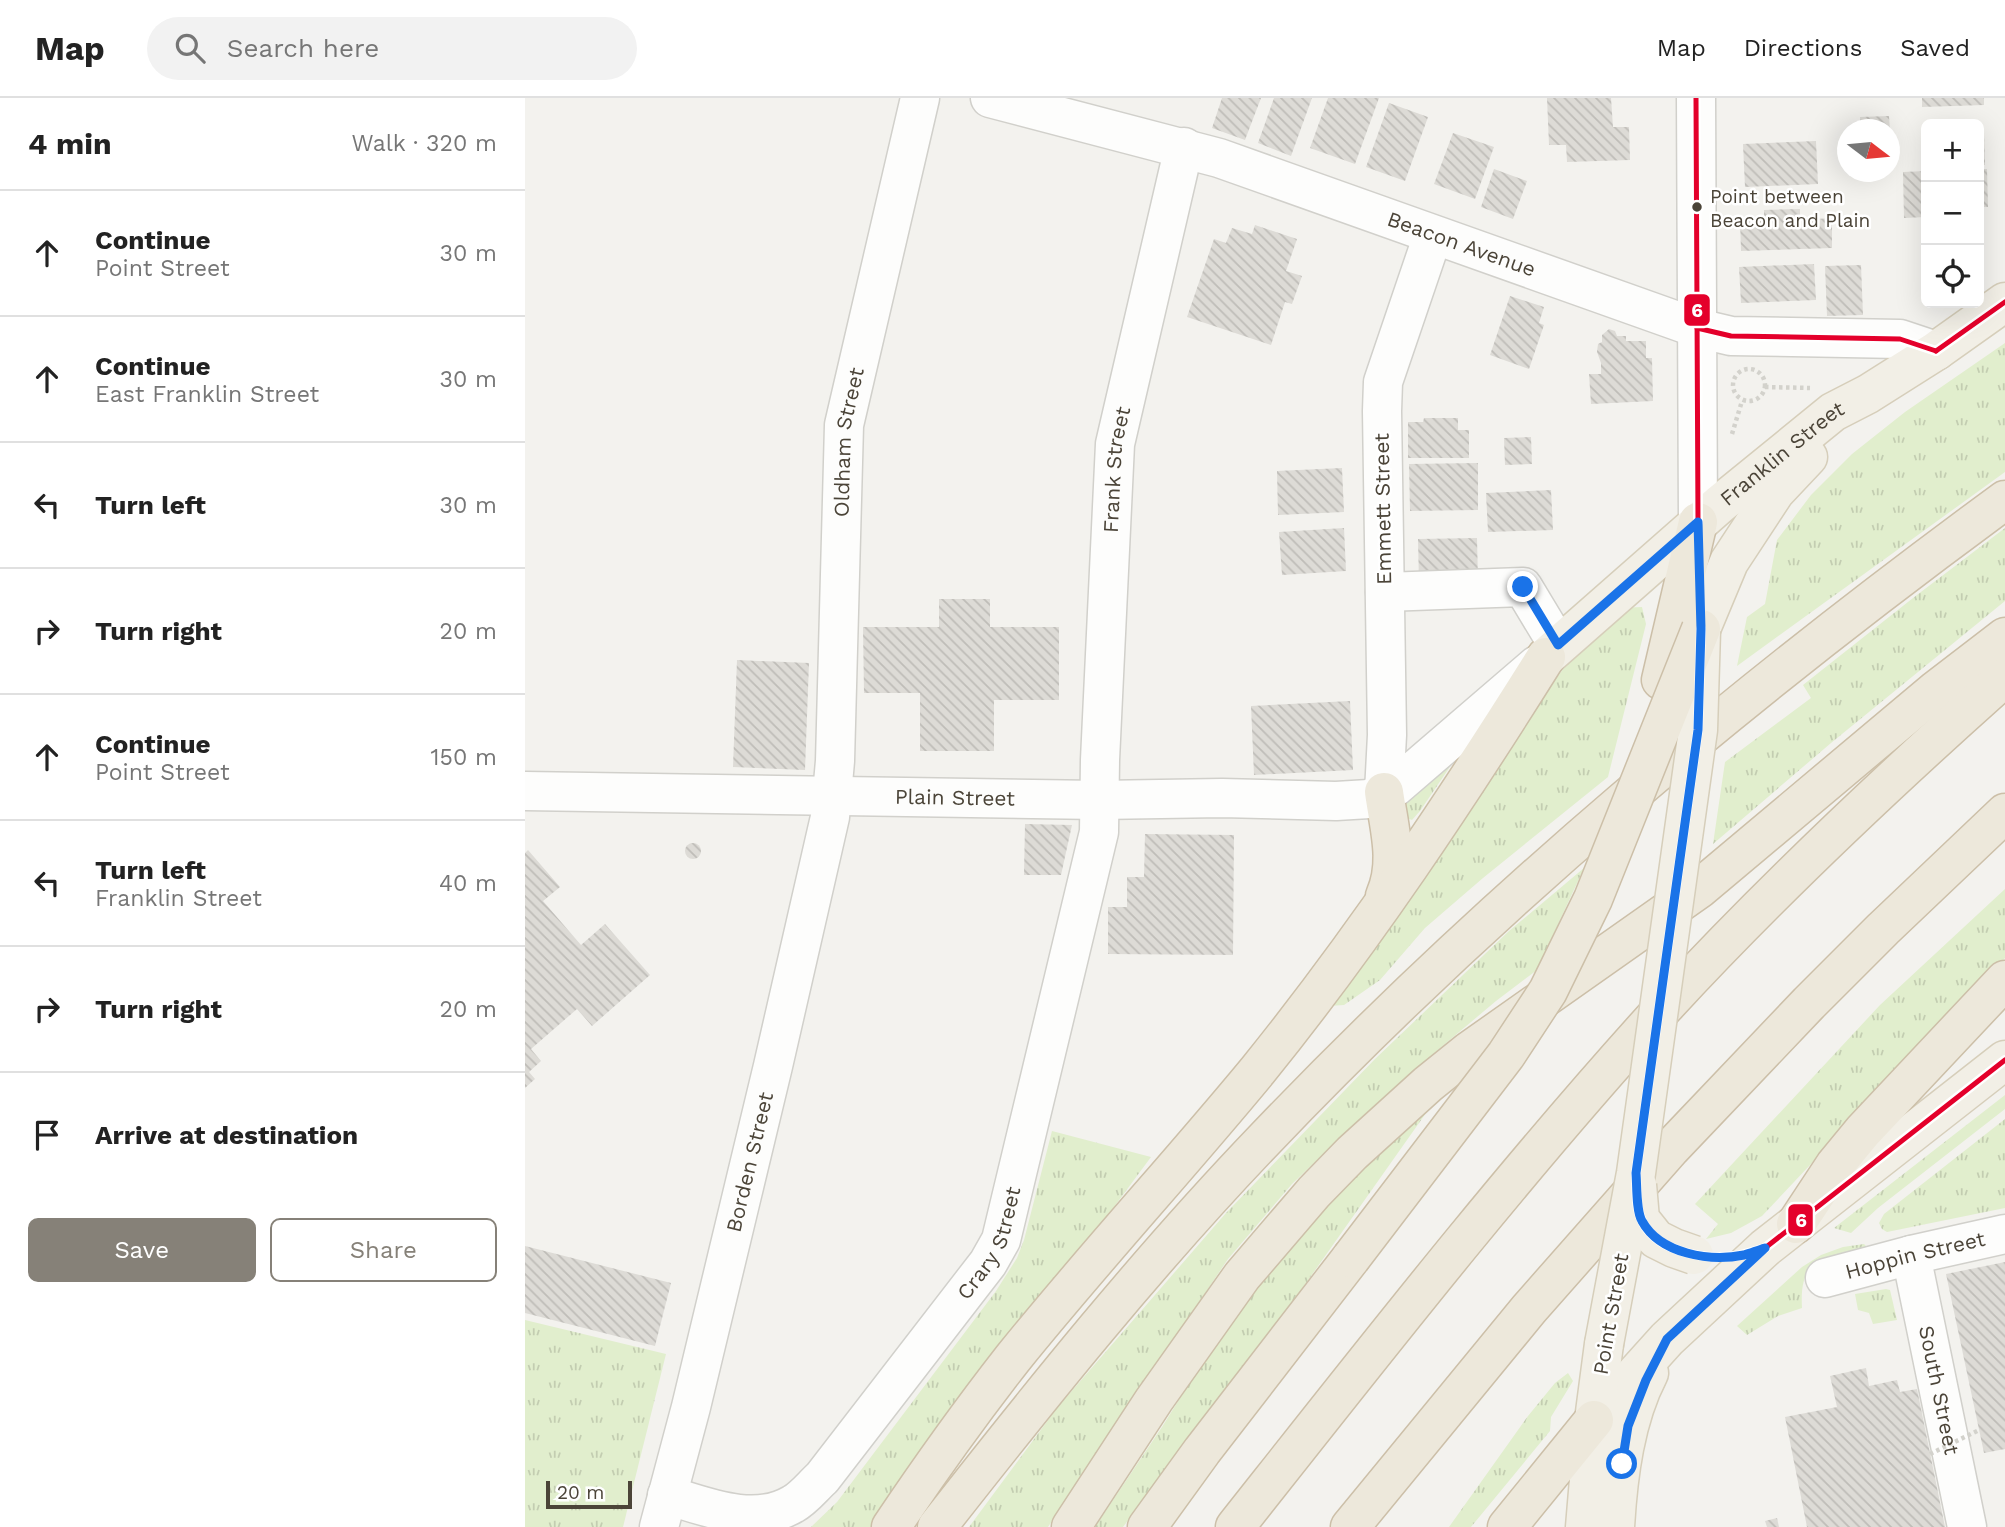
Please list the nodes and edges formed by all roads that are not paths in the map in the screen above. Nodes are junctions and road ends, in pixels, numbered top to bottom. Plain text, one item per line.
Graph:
1 (920, 98) edge
2 (990, 98) edge
3 (1696, 98) edge
4 (1184, 147) junction
5 (1433, 235) junction
6 (2005, 302) edge
7 (1697, 328) junction
8 (1936, 351) junction
9 (1868, 394) junction
10 (2005, 499) edge
11 (1698, 522) junction
12 (1385, 592) junction
13 (1701, 629) junction
14 (2005, 638) edge
15 (1552, 651) junction
16 (2005, 677) edge
17 (525, 791) edge
18 (1384, 792) junction
19 (832, 795) junction
20 (1099, 800) junction
21 (1632, 803) junction
22 (2005, 813) edge
23 (1380, 908) junction
24 (2005, 980) edge
25 (2005, 1060) edge
26 (1636, 1173) junction
27 (1796, 1224) junction
28 (2005, 1234) edge
29 (1765, 1248) junction
30 (1911, 1255) junction
31 (1825, 1278) dead end
32 (1667, 1339) junction
33 (1594, 1420) junction
34 (663, 1511) edge
35 (891, 1527) edge
36 (937, 1527) edge
37 (1071, 1527) edge
38 (1147, 1527) edge
39 (1235, 1527) edge
40 (1350, 1527) edge
41 (1507, 1527) edge
42 (1585, 1527) edge
43 (1615, 1527) edge
44 (1967, 1527) edge

1 - 19 street, Oldham Street
2 - 4 street, Beacon Avenue
3 - 7 street, Point Street
4 - 5 street, Beacon Avenue
4 - 20 street, Frank Street
5 - 7 street, Beacon Avenue
5 - 12 street, Emmett Street
6 - 8 main road, Franklin Street
7 - 8 street, Beacon Avenue
7 - 11 street, Point Street
8 - 9 main road, Franklin Street
9 - 11 main road, Franklin Street
9 - 13 main road
10 - 36 highway
11 - 13 main road, Point Street
11 - 15 main road, Franklin Street
11 - 21 highway, bridge
12 - 15 street
12 - 18 street, Emmett Street
13 - 21 highway, bridge
13 - 26 main road, Point Street, bridge
14 - 37 highway
15 - 18 street, Franklin Street
15 - 23 highway
16 - 39 highway
17 - 19 street, Plain Street
18 - 20 street, Plain Street
18 - 23 highway
19 - 20 street, Plain Street
19 - 34 street, Borden Street
20 - 34 street, Crary Street
21 - 38 highway, bridge
22 - 40 highway
23 - 35 highway
24 - 27 highway
25 - 27 main road
26 - 29 main road, bridge
26 - 33 main road, Point Street, bridge
27 - 29 main road
28 - 30 street, Hoppin Street
29 - 32 main road
30 - 31 street, Hoppin Street
30 - 44 street, South Street
32 - 33 main road
32 - 43 main road
33 - 41 highway
33 - 42 main road, Point Street

